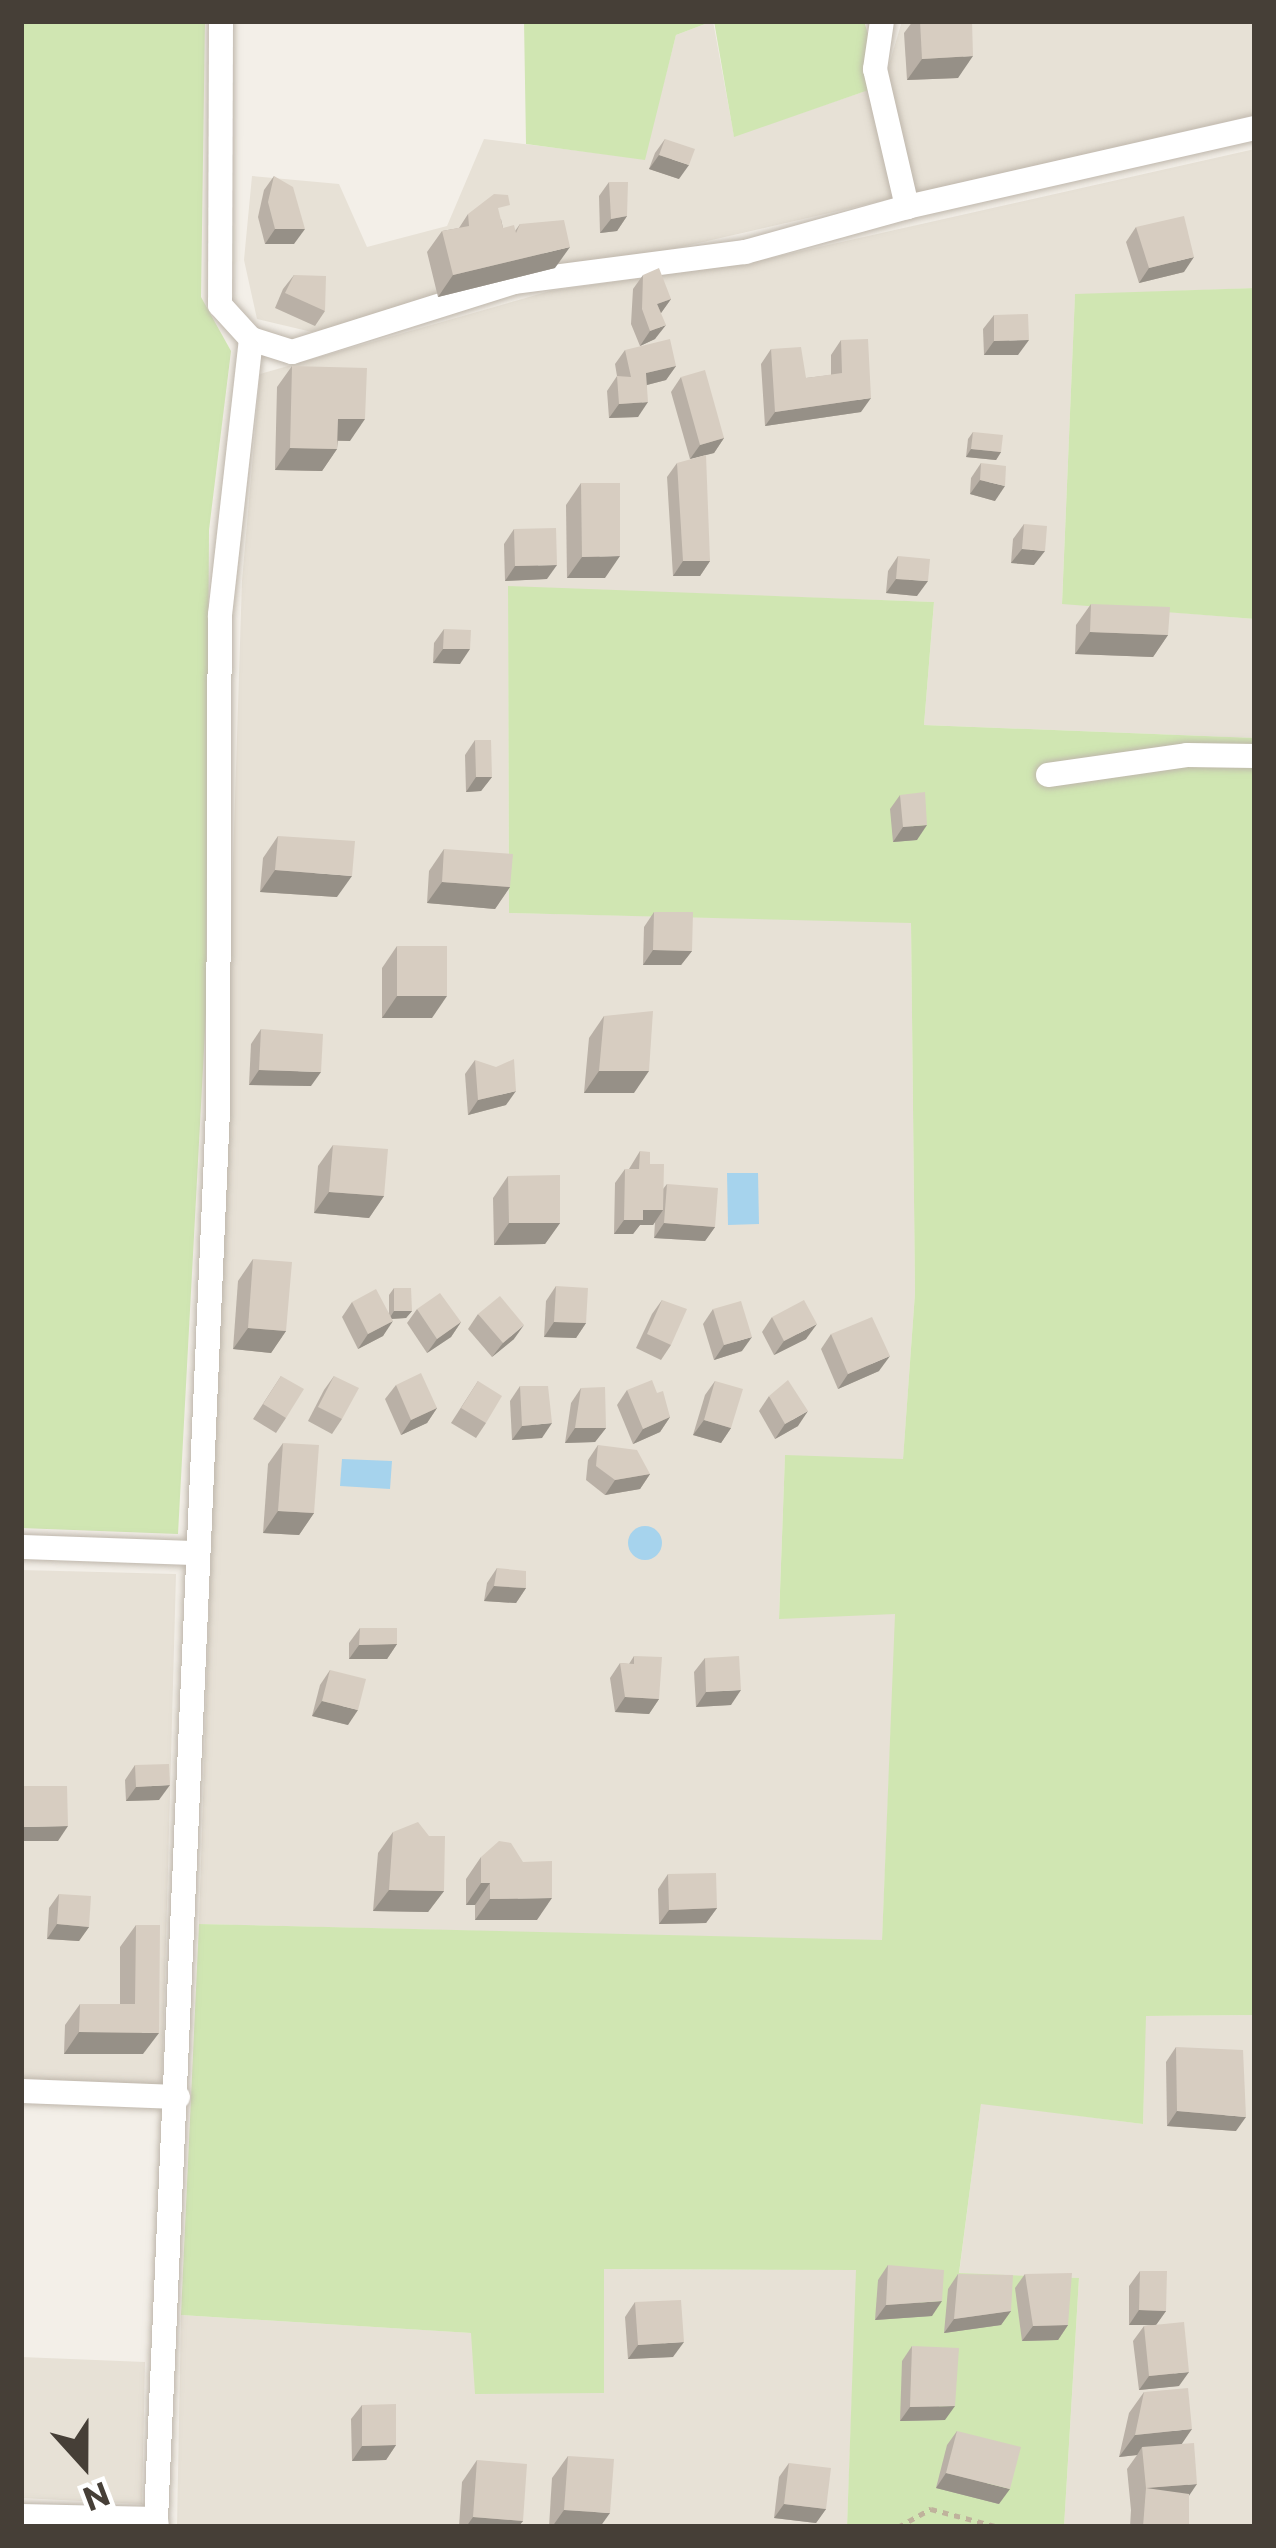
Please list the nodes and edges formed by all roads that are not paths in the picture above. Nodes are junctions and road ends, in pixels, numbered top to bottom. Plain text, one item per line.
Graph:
1 (221, 21) edge
2 (882, 21) edge
3 (1255, 128) edge
4 (907, 206) junction
5 (251, 339) junction
6 (1255, 756) edge
7 (1048, 775) dead end
8 (21, 1547) edge
9 (195, 1553) junction
10 (21, 2090) edge
11 (178, 2097) junction
12 (21, 2516) edge
13 (156, 2523) edge

1 - 5 street
2 - 4 street
3 - 4 street
4 - 5 street
5 - 9 street
6 - 7 street
8 - 9 street
9 - 11 street
10 - 11 street
11 - 13 street
12 - 13 street

